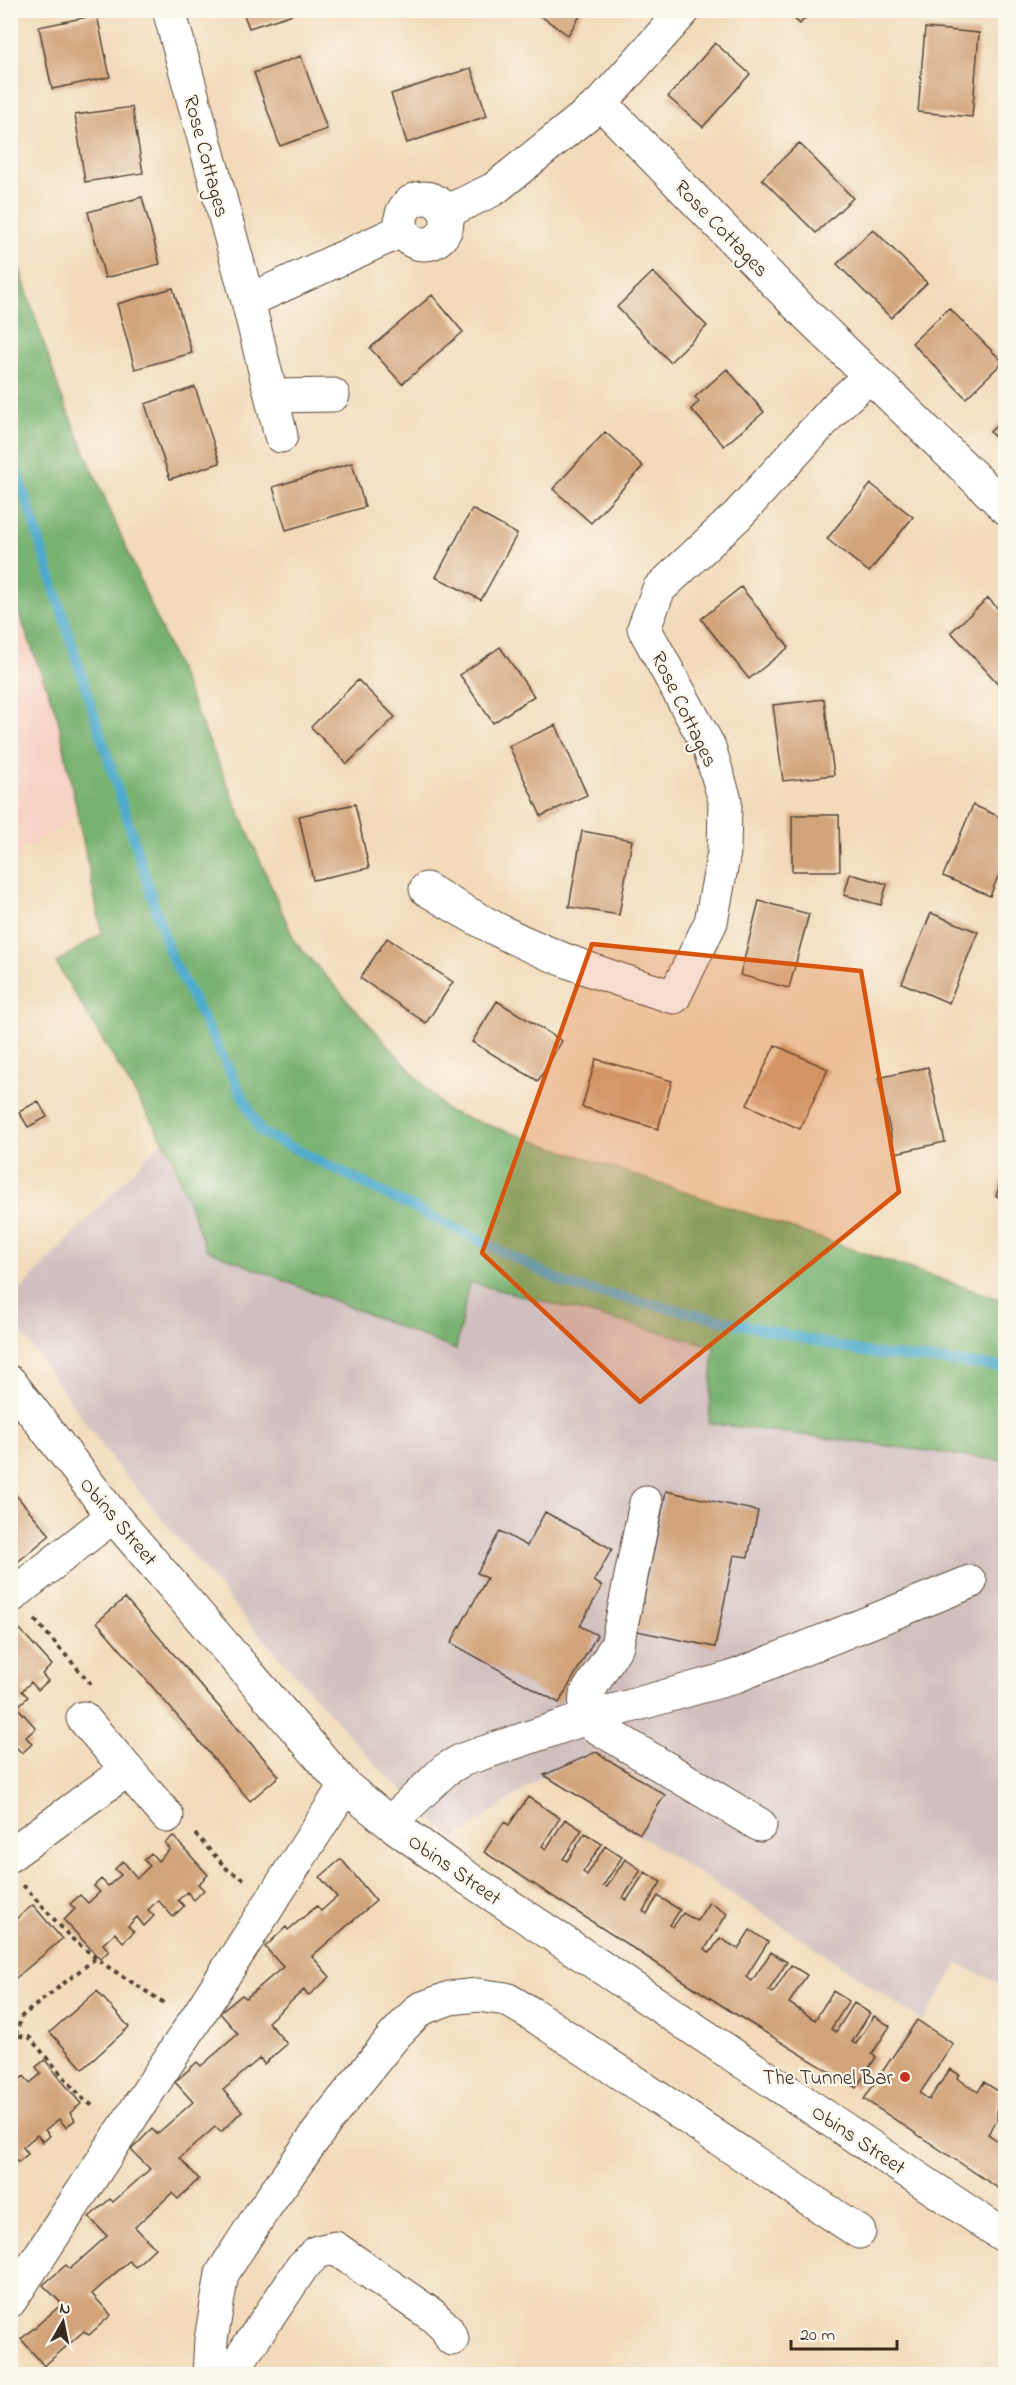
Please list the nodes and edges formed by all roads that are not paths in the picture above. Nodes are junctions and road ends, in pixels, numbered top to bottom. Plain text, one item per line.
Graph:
1 (169, 10) edge
2 (684, 10) edge
3 (601, 103) junction
4 (248, 301) junction
5 (870, 376) junction
6 (333, 394) dead end
7 (273, 396) junction
8 (281, 436) dead end
9 (1005, 508) edge
10 (426, 889) dead end
11 (10, 1382) edge
12 (646, 1503) dead end
13 (113, 1516) junction
14 (970, 1582) dead end
15 (12, 1596) edge
16 (83, 1718) road end
17 (584, 1719) junction
18 (127, 1770) junction
19 (345, 1786) junction
20 (167, 1816) road end
21 (390, 1823) junction
22 (760, 1825) dead end
23 (14, 1867) edge
24 (859, 2232) dead end
25 (1005, 2237) edge
26 (11, 2301) edge
27 (452, 2339) dead end
28 (209, 2374) edge
29 (230, 2374) edge

1 - 4 street, Rose Cottages
2 - 3 street
3 - 4 street
3 - 5 street, Rose Cottages
4 - 7 street, Rose Cottages
5 - 9 street, Rose Cottages
5 - 10 street, Rose Cottages
6 - 7 street
7 - 8 street, Rose Cottages
11 - 13 street, Obins Street
12 - 17 street
13 - 15 street
13 - 19 street, Obins Street
14 - 17 street
16 - 18 street
17 - 21 street
17 - 22 street
18 - 20 street
18 - 23 street
19 - 21 street, Obins Street
19 - 26 street
21 - 25 street, Obins Street
24 - 28 street
27 - 29 street

